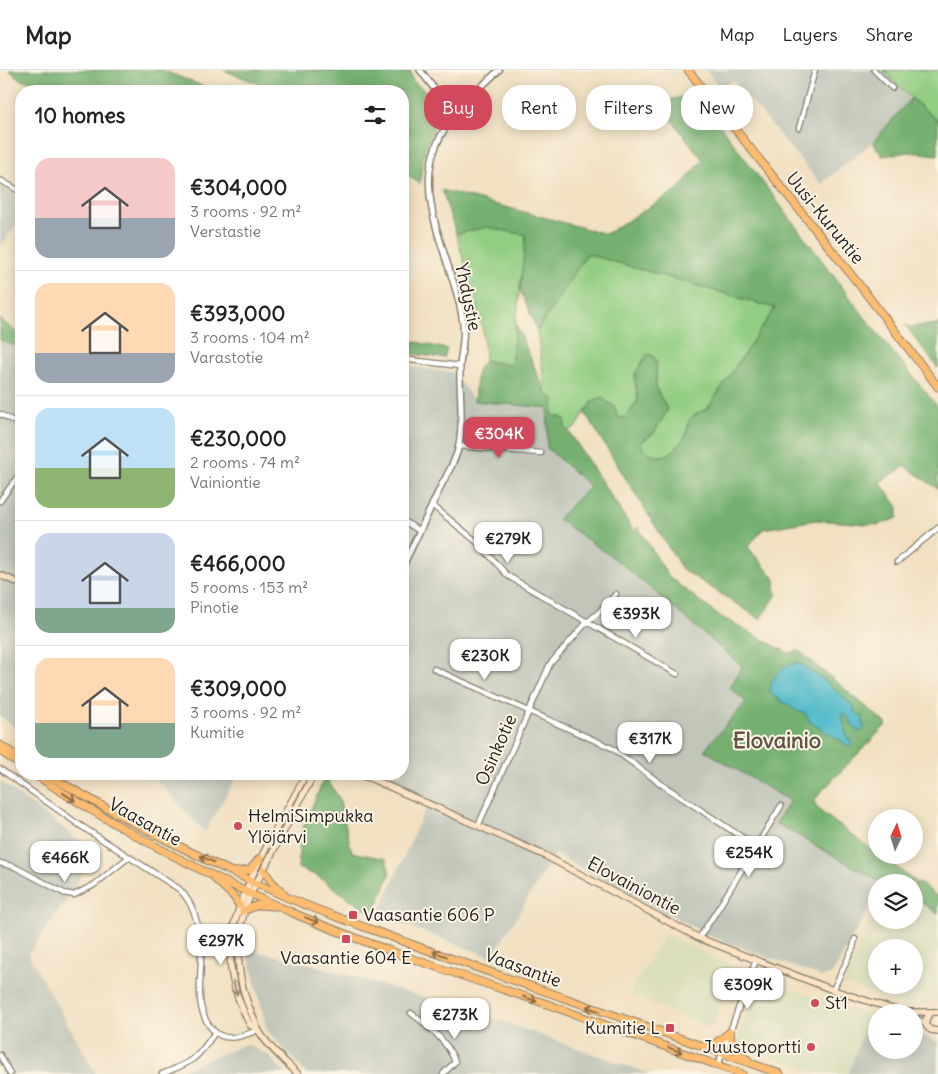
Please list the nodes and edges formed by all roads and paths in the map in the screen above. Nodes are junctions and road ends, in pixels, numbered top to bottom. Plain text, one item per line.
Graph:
1 (420, 70) edge
2 (499, 70) edge
3 (688, 70) edge
4 (815, 70) edge
5 (874, 70) edge
6 (431, 85) edge
7 (484, 85) edge
8 (892, 88) dead end
9 (799, 128) dead end
10 (444, 130) edge
11 (0, 180) edge
12 (15, 189) edge
13 (409, 360) edge
14 (460, 366) junction
15 (938, 387) edge
16 (0, 414) edge
17 (15, 422) edge
18 (459, 446) junction
19 (541, 453) dead end
20 (15, 480) edge
21 (0, 501) edge
22 (432, 505) junction
23 (409, 524) edge
24 (938, 528) edge
25 (420, 531) junction
26 (409, 554) edge
27 (897, 562) dead end
28 (0, 576) edge
29 (15, 582) edge
30 (616, 594) dead end
31 (586, 622) junction
32 (434, 669) dead end
33 (677, 674) dead end
34 (528, 711) junction
35 (0, 745) edge
36 (0, 751) edge
37 (15, 755) edge
38 (15, 761) edge
39 (0, 769) edge
40 (15, 780) edge
41 (15, 780) edge
42 (43, 780) edge
43 (57, 780) edge
44 (303, 780) edge
45 (311, 780) edge
46 (374, 780) edge
47 (781, 806) dead end
48 (478, 826) junction
49 (757, 847) junction
50 (129, 857) junction
51 (260, 858) junction
52 (0, 863) edge
53 (264, 870) junction
54 (234, 872) junction
55 (209, 874) junction
56 (254, 882) junction
57 (248, 891) junction
58 (286, 896) junction
59 (241, 908) junction
60 (282, 908) junction
61 (699, 938) junction
62 (855, 939) dead end
63 (756, 960) junction
64 (833, 990) junction
65 (877, 1004) edge
66 (938, 1012) edge
67 (411, 1013) dead end
68 (923, 1013) edge
69 (930, 1013) junction
70 (925, 1023) joint
71 (258, 1030) junction
72 (938, 1031) edge
73 (214, 1032) junction
74 (730, 1032) junction
75 (708, 1049) junction
76 (722, 1054) junction
77 (0, 1055) edge
78 (718, 1065) junction
79 (764, 1068) junction
80 (10, 1074) edge
81 (162, 1074) edge
82 (298, 1074) edge
83 (443, 1074) edge
84 (742, 1074) edge
85 (780, 1074) edge

1 - 6 street
2 - 7 street, Yhdystie
3 - 15 main road, Uusi-Kuruntie
4 - 9 street
5 - 8 street
10 - 14 street, Yhdystie
11 - 12 street
13 - 14 street
14 - 18 street, Yhdystie
16 - 17 street
18 - 19 street
18 - 22 street, Yhdystie
20 - 21 street
22 - 25 street, Yhdystie
22 - 31 street
23 - 25 street
24 - 27 street
25 - 26 street, Yhdystie
28 - 29 main road
30 - 31 street, Osinkotie
31 - 33 street
31 - 34 street, Osinkotie
32 - 34 street
34 - 48 street, Osinkotie
34 - 49 street
35 - 37 main road
36 - 38 main road
39 - 40 street
41 - 50 street
42 -> 55 main road, Vaasantie
54 -> 43 main road, Vaasantie
44 - 51 main road
45 - 53 main road
46 - 48 main road, Elovainiontie
47 - 49 street
48 - 61 main road, Elovainiontie
49 - 61 street
50 - 52 street
50 - 73 street
51 - 54 main road
51 - 56 main road
53 - 56 main road
53 - 58 main road
54 - 56 main road, Vaasantie
55 - 57 main road, Vaasantie
55 - 59 main road
56 - 57 main road
56 - 58 main road, Vaasantie
57 - 59 main road
57 - 60 main road, Vaasantie
75 -> 58 main road, Vaasantie
59 - 60 main road
59 - 71 main road
60 -> 78 main road, Vaasantie
61 - 63 main road, Elovainiontie
62 - 64 street
63 - 64 main road, Elovainiontie
63 - 74 street
64 - 65 main road, Elovainiontie
66 - 69 main road
67 - 83 street
68 - 69 main road
69 - 70 main road
70 - 72 main road
71 - 73 street
71 - 82 main road
73 - 81 street
74 - 75 main road
74 - 76 street
74 - 79 main road
75 - 76 main road, Vaasantie
76 - 78 street
76 - 79 main road, Vaasantie
77 - 80 street
78 - 84 main road, Vaasantie
79 - 85 main road, Vaasantie

